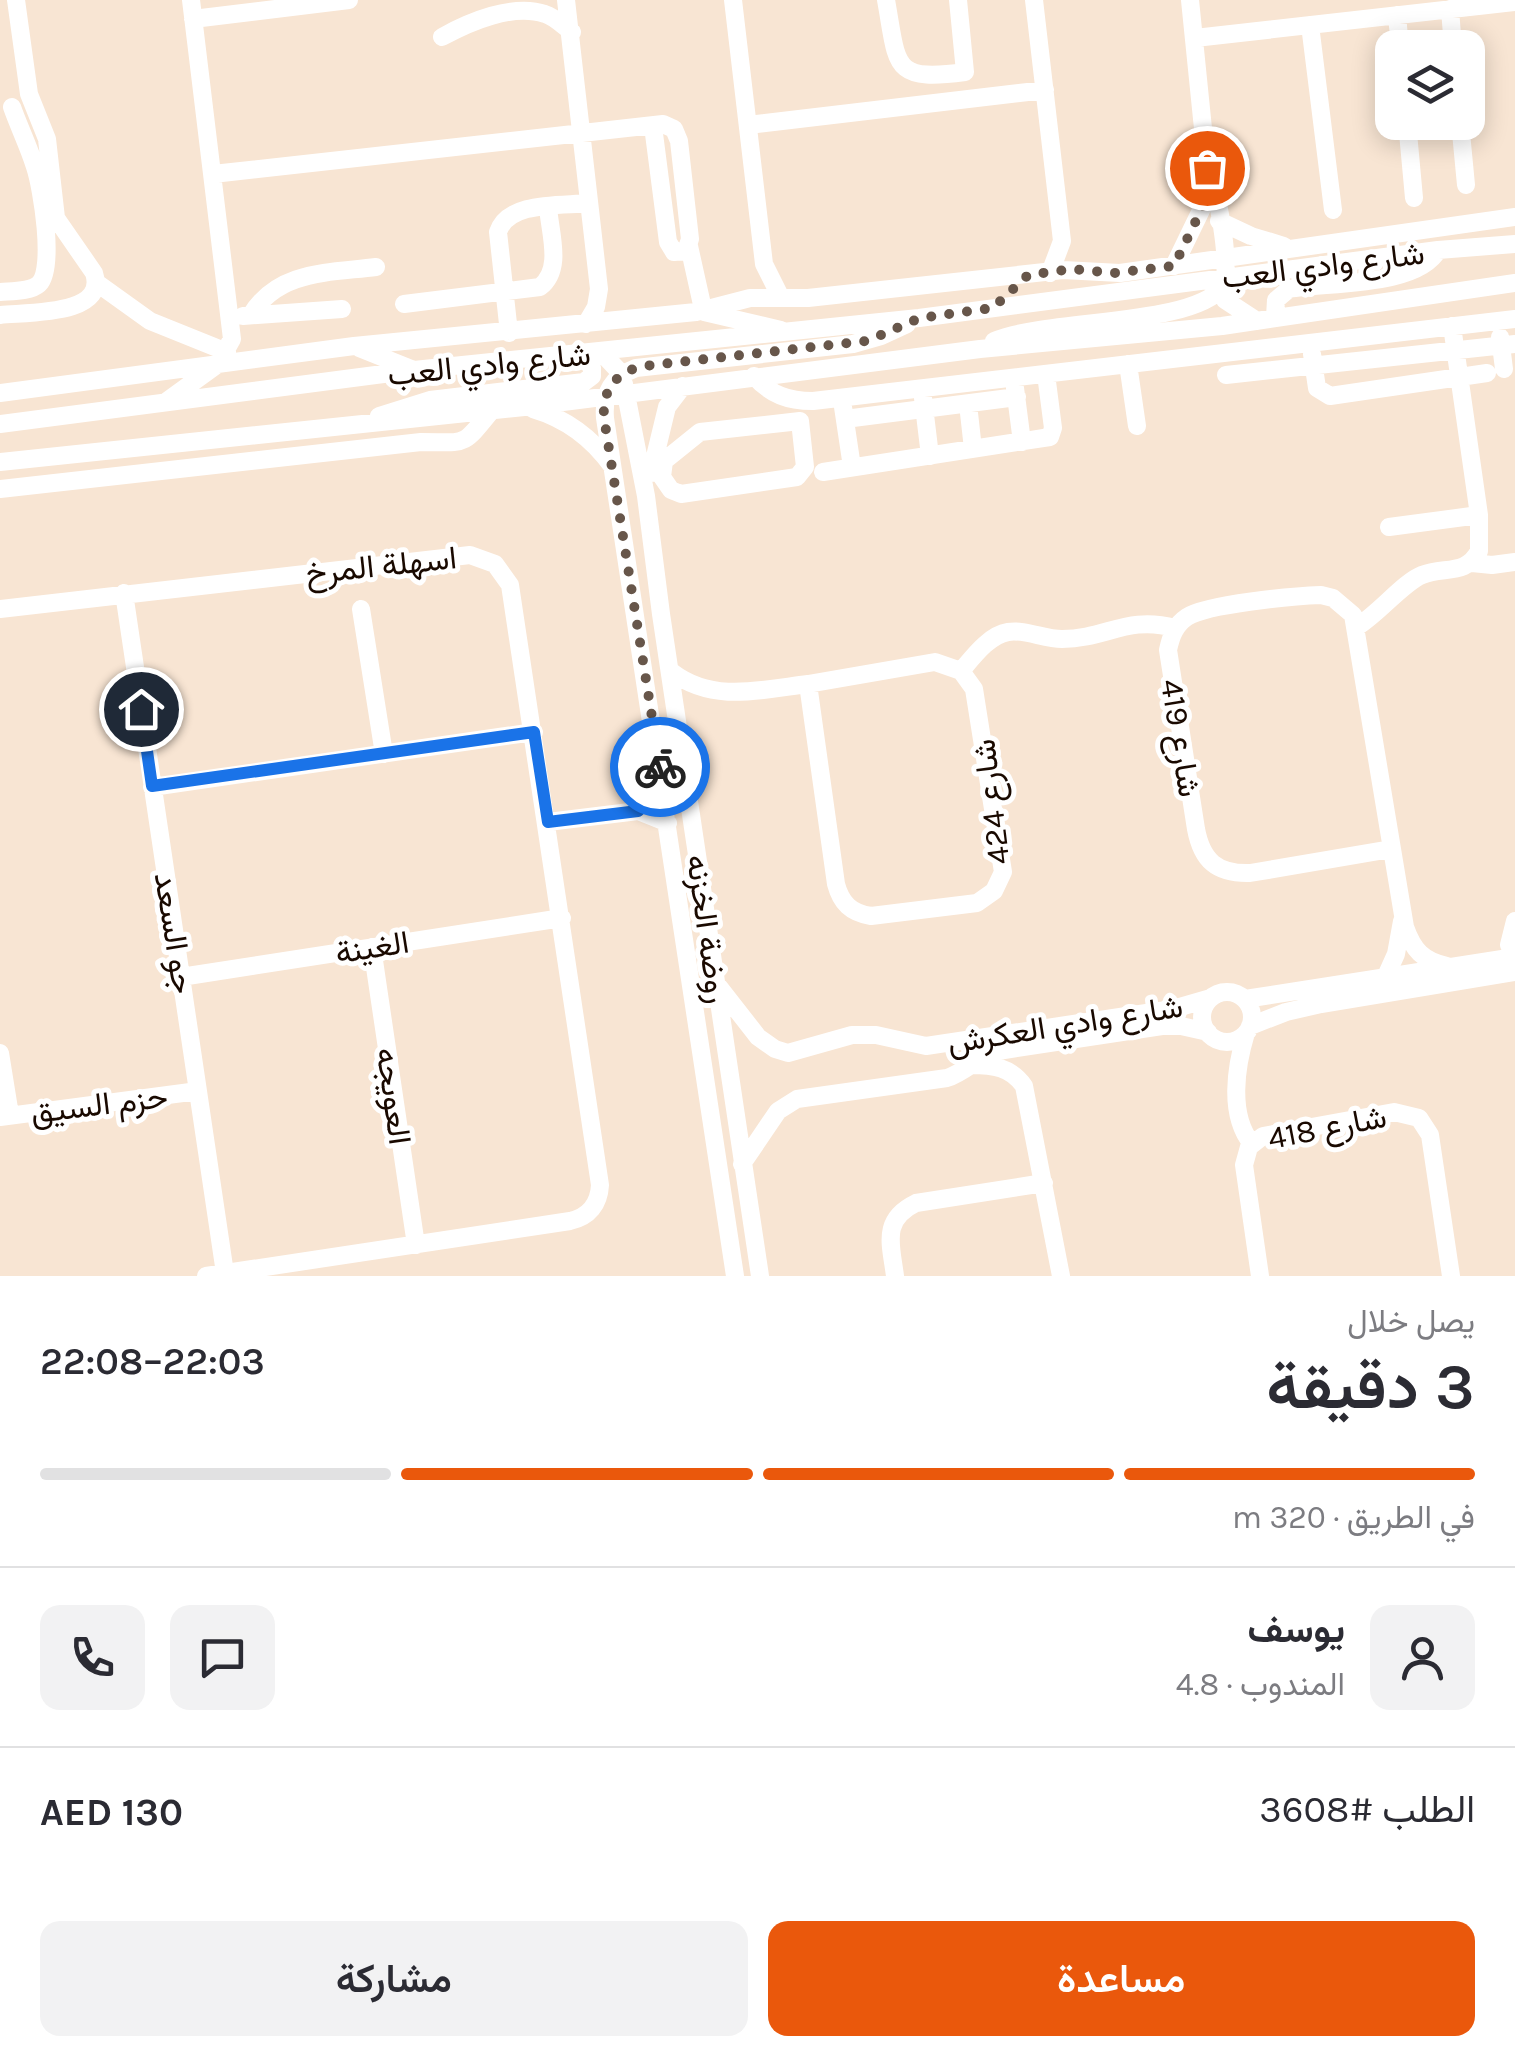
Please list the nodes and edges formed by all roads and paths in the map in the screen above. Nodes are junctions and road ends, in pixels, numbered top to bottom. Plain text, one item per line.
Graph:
1 (16, 0) edge
2 (349, 0) edge
3 (566, 0) edge
4 (733, 0) edge
5 (886, 0) edge
6 (958, 0) edge
7 (1034, 0) edge
8 (1190, 0) edge
9 (1515, 2) edge
10 (192, 9) edge
11 (1450, 9) junction
12 (1386, 11) edge
13 (1310, 25) junction
14 (1452, 30) edge
15 (572, 32) junction
16 (442, 37) dead end
17 (1195, 38) junction
18 (966, 72) junction
19 (1045, 90) junction
20 (968, 99) junction
21 (33, 105) junction
22 (6, 108) edge
23 (748, 125) junction
24 (581, 134) junction
25 (1409, 140) edge
26 (1462, 140) edge
27 (1207, 168) junction
28 (213, 174) junction
29 (1466, 184) dead end
30 (1414, 198) dead end
31 (1206, 200) junction
32 (589, 202) junction
33 (548, 208) junction
34 (1333, 210) dead end
35 (1515, 217) edge
36 (1219, 221) junction
37 (1432, 227) junction
38 (1062, 241) junction
39 (1515, 243) edge
40 (1297, 248) junction
41 (1438, 250) junction
42 (764, 264) junction
43 (1174, 266) junction
44 (376, 267) dead end
45 (1080, 270) junction
46 (1050, 273) junction
47 (1220, 273) junction
48 (1028, 275) junction
49 (97, 283) junction
50 (1515, 283) edge
51 (599, 289) junction
52 (0, 292) edge
53 (504, 293) junction
54 (750, 298) junction
55 (781, 298) junction
56 (404, 304) dead end
57 (993, 308) junction
58 (342, 309) dead end
59 (700, 310) junction
60 (0, 315) edge
61 (251, 315) junction
62 (230, 317) junction
63 (920, 318) junction
64 (1266, 319) junction
65 (624, 320) junction
66 (1506, 320) edge
67 (586, 324) junction
68 (1452, 326) junction
69 (508, 332) junction
70 (791, 333) junction
71 (1393, 334) junction
72 (1311, 343) junction
73 (1508, 344) edge
74 (354, 346) junction
75 (980, 349) junction
76 (1455, 350) junction
77 (226, 352) junction
78 (601, 352) junction
79 (579, 355) junction
80 (1396, 356) junction
81 (1128, 364) junction
82 (1313, 365) junction
83 (414, 370) junction
84 (1046, 374) junction
85 (754, 376) junction
86 (1226, 376) dead end
87 (1014, 377) junction
88 (1459, 378) junction
89 (623, 384) junction
90 (683, 386) junction
91 (1402, 386) junction
92 (922, 388) junction
93 (0, 393) edge
94 (605, 396) junction
95 (842, 397) junction
96 (1017, 398) junction
97 (799, 400) junction
98 (163, 404) junction
99 (968, 404) junction
100 (524, 407) junction
101 (924, 409) junction
102 (492, 410) junction
103 (845, 419) junction
104 (800, 421) junction
105 (0, 424) edge
106 (360, 424) junction
107 (1136, 426) dead end
108 (1022, 442) junction
109 (164, 444) junction
110 (974, 449) junction
111 (930, 456) junction
112 (0, 462) edge
113 (613, 466) junction
114 (852, 468) junction
115 (823, 472) dead end
116 (132, 475) junction
117 (0, 489) edge
118 (646, 496) junction
119 (1479, 515) junction
120 (1389, 527) dead end
121 (1515, 562) edge
122 (1472, 563) junction
123 (124, 594) junction
124 (0, 609) edge
125 (362, 610) dead end
126 (661, 614) junction
127 (636, 618) junction
128 (1358, 626) junction
129 (1175, 628) junction
130 (961, 671) junction
131 (672, 672) junction
132 (808, 684) junction
133 (703, 688) junction
134 (677, 709) junction
135 (534, 732) junction
136 (384, 754) junction
137 (152, 786) junction
138 (663, 788) junction
139 (638, 811) junction
140 (548, 822) junction
141 (668, 823) junction
142 (1391, 849) junction
143 (1403, 916) junction
144 (562, 918) junction
145 (1515, 921) edge
146 (372, 947) junction
147 (1512, 951) edge
148 (1447, 966) junction
149 (1515, 972) edge
150 (1387, 974) junction
151 (181, 976) junction
152 (715, 981) junction
153 (1211, 998) junction
154 (1245, 999) junction
155 (1248, 1030) junction
156 (1212, 1036) junction
157 (0, 1053) edge
158 (971, 1064) junction
159 (1236, 1078) junction
160 (198, 1091) junction
161 (5, 1116) edge
162 (1252, 1144) junction
163 (742, 1164) junction
164 (1044, 1184) junction
165 (416, 1245) junction
166 (300, 1269) edge
167 (216, 1274) edge
168 (735, 1276) edge
169 (760, 1276) edge
170 (896, 1276) edge
171 (1062, 1276) edge
172 (1260, 1276) edge
173 (1451, 1276) edge

1 - 21 street
2 - 10 street
3 - 15 street
4 - 23 street
5 - 18 street
6 - 18 street
7 - 19 street
8 - 17 street
9 - 11 street
10 - 28 street
11 - 12 street
11 - 14 street
12 - 13 street
13 - 17 street
13 - 34 street
15 - 16 street
15 - 24 street
17 - 27 street
18 - 20 street
19 - 20 street
19 - 38 street
20 - 23 street
21 - 22 street
21 - 49 street
22 - 52 street
23 - 42 street
24 - 28 street
24 - 32 street
24 - 59 street
25 - 30 street
26 - 29 street
27 - 31 street
27 - 36 street
28 - 62 street
31 - 43 street
31 - 47 street
32 - 33 street
32 - 51 street
33 - 53 street
33 - 53 street
35 - 37 street
36 - 40 street
36 - 47 street
37 - 39 street
37 - 40 street
38 - 45 street
38 - 46 street
39 - 41 street, شارع وادي العب
40 - 47 street
41 - 47 street, شارع وادي العب
41 - 64 street
42 - 54 street
42 - 55 street
43 - 45 street
43 - 47 street
44 - 61 street
45 - 46 street
46 - 48 street
47 - 57 street, شارع وادي العب
47 - 64 street
47 - 75 street
48 - 55 street
48 - 57 street
49 - 60 street
49 - 77 street
50 - 64 street, شارع وادي العب
51 - 65 street
51 - 67 street
53 - 56 street
53 - 69 street
54 - 55 street
54 - 59 street
57 - 63 street, شارع وادي العب
58 - 61 street
59 - 65 street
59 - 70 street
61 - 62 street
62 - 77 street
63 - 70 street, شارع وادي العب
63 - 89 street
64 - 75 street, شارع وادي العب
65 - 67 street
66 - 68 street
66 - 73 street
67 - 69 street
68 - 71 street
68 - 76 street
69 - 74 street
70 - 78 street, شارع وادي العب
71 - 72 street
71 - 80 street
72 - 81 street
72 - 82 street
73 - 76 street
73 - 88 street
74 - 77 street
74 - 83 street
75 - 85 street, شارع وادي العب
76 - 80 street
76 - 88 street
77 - 93 street
77 - 98 street
78 - 79 street, شارع وادي العب
78 - 89 street
79 - 83 street, شارع وادي العب
79 - 106 street
80 - 82 street
80 - 91 street
81 - 84 street
81 - 107 street
82 - 86 street
82 - 91 street
83 - 98 street, شارع وادي العب
84 - 87 street
84 - 108 street
85 - 90 street, شارع وادي العب
85 - 97 street
87 - 92 street
87 - 96 street
88 - 91 street
88 - 119 street
89 - 90 street, شارع وادي العب
89 - 94 street
89 - 118 street, روضة الخزنه
90 - 118 street
92 - 95 street
92 - 101 street
94 - 100 street, شارع وادي العب
94 - 113 street, روضة الخزنه
95 - 97 street
95 - 103 street
96 - 99 street
96 - 108 street
97 - 104 street
98 - 105 street, شارع وادي العب
99 - 101 street
99 - 110 street
100 - 102 street, شارع وادي العب
100 - 113 street
101 - 103 street
101 - 111 street
102 - 106 street, شارع وادي العب
102 - 116 street, شارع وادي العب
103 - 114 street
104 - 104 street
106 - 109 street, شارع وادي العب
108 - 110 street
109 - 112 street, شارع وادي العب
109 - 116 street
110 - 111 street
111 - 114 street
113 - 127 street, روضة الخزنه
114 - 115 street
116 - 117 street, شارع وادي العب
118 - 126 street, روضة الخزنه
119 - 120 street
119 - 122 street
121 - 122 street
122 - 128 street
123 - 124 street, اسهلة المرخ
123 - 135 street, اسهلة المرخ
123 - 137 street, جو السعد
125 - 136 street
126 - 127 street
126 - 131 street, روضة الخزنه
127 - 138 street, روضة الخزنه
128 - 129 street
128 - 142 street
129 - 130 street
129 - 142 street, شارع 419
130 - 132 street
130 - 132 street, شارع 424
131 - 133 street
131 - 134 street, روضة الخزنه
132 - 133 street
133 - 134 street
134 - 152 street, روضة الخزنه
135 - 136 street
135 - 140 street, اسهلة المرخ
136 - 137 street
137 - 151 street, جو السعد
138 - 139 street
138 - 141 street, روضة الخزنه
139 - 140 street
139 - 141 street
140 - 144 street, اسهلة المرخ
141 - 168 street, روضة الخزنه
142 - 143 street
143 - 148 street
143 - 150 street
144 - 146 street, الغينة
144 - 165 street, اسهلة المرخ
145 - 147 street
146 - 151 street, الغينة
146 - 165 street, العويجه
147 - 148 street
148 - 150 street
149 - 155 street
150 - 154 street
151 - 160 street, جو السعد
152 - 153 street, شارع وادي العكرش
152 - 163 street, روضة الخزنه
153 - 154 street
153 - 156 street
154 - 155 street
155 - 156 street
155 - 159 street, شارع 418
156 - 158 street
156 - 159 street, شارع 418
157 - 161 street
158 - 163 street
158 - 164 street
159 - 162 street, شارع 418
160 - 161 street, حزم السيق
160 - 167 street, جو السعد
162 - 172 street, شارع 418
162 - 173 street, شارع 418
163 - 169 street, روضة الخزنه
164 - 170 street
164 - 171 street
165 - 166 street, اسهلة المرخ
166 - 167 street, اسهلة المرخ

